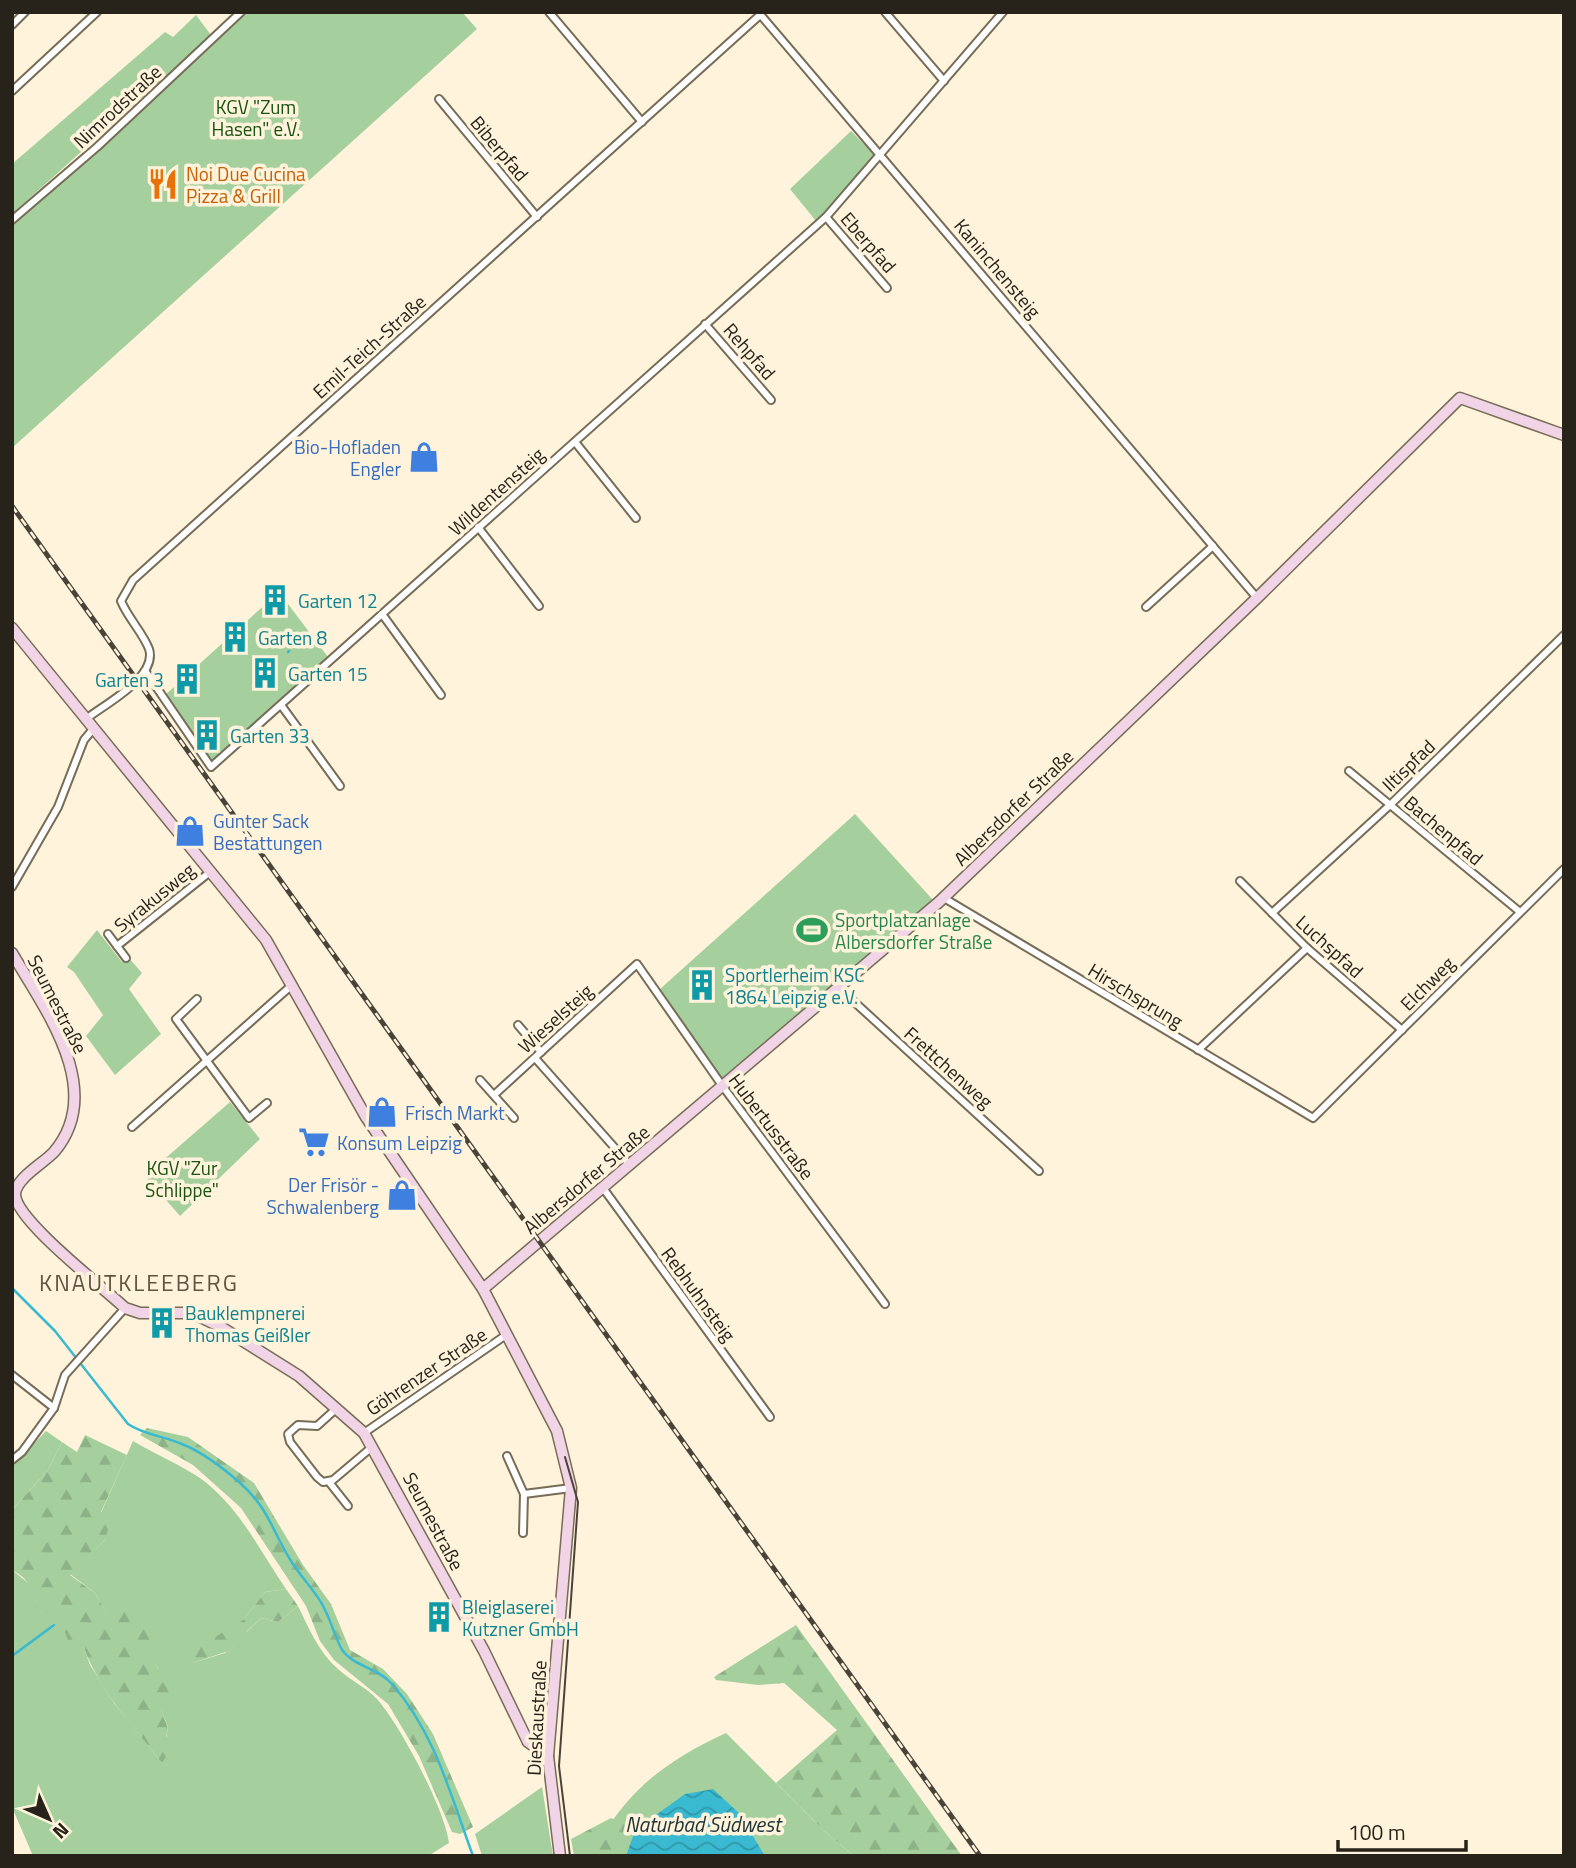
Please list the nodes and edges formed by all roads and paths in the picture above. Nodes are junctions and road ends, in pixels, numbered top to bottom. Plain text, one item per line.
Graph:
1 (25, 12) edge
2 (97, 12) edge
3 (241, 12) edge
4 (549, 12) edge
5 (885, 12) edge
6 (1003, 12) edge
7 (759, 13) edge
8 (12, 25) edge
9 (944, 81) junction
10 (12, 91) edge
11 (439, 99) dead end
12 (642, 122) junction
13 (881, 156) junction
14 (537, 217) junction
15 (826, 217) junction
16 (12, 220) edge
17 (887, 288) dead end
18 (705, 324) junction
19 (771, 400) dead end
20 (1564, 435) edge
21 (575, 442) junction
22 (636, 519) dead end
23 (478, 527) junction
24 (1213, 545) junction
25 (1257, 598) junction
26 (539, 606) dead end
27 (1146, 607) dead end
28 (382, 614) junction
29 (12, 628) edge
30 (1564, 635) edge
31 (146, 672) junction
32 (441, 695) dead end
33 (281, 705) junction
34 (86, 719) junction
35 (94, 729) junction
36 (1349, 771) dead end
37 (340, 786) dead end
38 (1390, 805) junction
39 (1564, 869) edge
40 (210, 872) junction
41 (1240, 881) dead end
42 (12, 887) edge
43 (944, 898) junction
44 (1520, 912) junction
45 (1272, 914) junction
46 (108, 934) dead end
47 (117, 946) junction
48 (1307, 948) junction
49 (12, 953) edge
50 (126, 958) dead end
51 (638, 964) joint
52 (292, 985) junction
53 (838, 987) junction
54 (197, 999) dead end
55 (517, 1025) dead end
56 (1402, 1030) junction
57 (1198, 1050) junction
58 (541, 1052) junction
59 (535, 1058) junction
60 (205, 1062) junction
61 (480, 1080) dead end
62 (721, 1084) junction
63 (494, 1095) junction
64 (267, 1103) dead end
65 (513, 1118) dead end
66 (1313, 1118) joint
67 (132, 1127) dead end
68 (630, 1164) junction
69 (1039, 1171) dead end
70 (603, 1188) junction
71 (483, 1289) junction
72 (885, 1304) dead end
73 (125, 1308) junction
74 (506, 1335) junction
75 (12, 1376) edge
76 (338, 1407) junction
77 (54, 1408) junction
78 (770, 1418) dead end
79 (364, 1433) junction
80 (373, 1446) junction
81 (507, 1456) dead end
82 (12, 1460) edge
83 (329, 1482) junction
84 (571, 1488) junction
85 (524, 1494) junction
86 (348, 1506) dead end
87 (523, 1533) dead end
88 (548, 1756) junction
89 (560, 1856) edge

1 - 8 street
2 - 10 street
3 - 16 street, Nimrodstraße
4 - 12 street
5 - 9 street
6 - 9 street, Wildentensteig
7 - 12 street, Emil-Teich-Straße
7 - 13 street, Kaninchensteig
9 - 13 street, Wildentensteig
11 - 14 street, Biberpfad
12 - 14 street, Emil-Teich-Straße
13 - 15 street, Wildentensteig
13 - 24 street, Kaninchensteig
14 - 31 street, Emil-Teich-Straße
15 - 17 street, Eberpfad
15 - 18 street, Wildentensteig
18 - 19 street, Rehpfad
18 - 21 street, Wildentensteig
20 - 25 street, Albersdorfer Straße
21 - 22 street
21 - 23 street, Wildentensteig
23 - 26 street
23 - 28 street, Wildentensteig
24 - 25 street, Kaninchensteig
24 - 27 street
25 - 43 street, Albersdorfer Straße
28 - 32 street
28 - 33 street, Wildentensteig
29 - 34 street, Dieskaustraße
30 - 38 street, Iltispfad
31 - 33 street, Wildentensteig
31 - 34 street
33 - 37 street
34 - 35 street, Dieskaustraße
35 - 40 street, Dieskaustraße
35 - 42 street
36 - 38 street, Bachenpfad
38 - 44 street, Bachenpfad
38 - 45 street, Iltispfad
39 - 44 street, Elchweg
40 - 47 street, Syrakusweg
40 - 52 street, Dieskaustraße
41 - 45 street, Luchspfad
43 - 53 street, Albersdorfer Straße
43 - 57 street, Hirschsprung
44 - 56 street, Elchweg
45 - 48 street, Luchspfad
46 - 47 street, Syrakusweg
47 - 50 street, Syrakusweg
48 - 56 street, Luchspfad
48 - 57 street
49 - 73 street, Seumestraße
51 - 58 street, Wieselsteig
51 - 62 street, Hubertusstraße
52 - 60 street
52 - 71 street, Dieskaustraße
53 - 62 street, Albersdorfer Straße
53 - 69 street, Frettchenweg
54 - 60 street
55 - 58 street
56 - 66 street, Elchweg
57 - 66 street, Hirschsprung
58 - 59 street, Wieselsteig
59 - 63 street, Wieselsteig
59 - 68 street
60 - 64 street
60 - 67 street
61 - 63 street
62 - 68 street, Albersdorfer Straße
62 - 72 street, Hubertusstraße
63 - 65 street
68 - 70 street, Albersdorfer Straße
70 - 71 street, Albersdorfer Straße
70 - 78 street, Rebhuhnsteig
71 - 74 street, Dieskaustraße
73 - 76 street, Seumestraße
73 - 77 street
74 - 79 street, Göhrenzer Straße
74 - 84 street, Dieskaustraße
75 - 77 street
76 - 79 street, Seumestraße
76 - 83 street
77 - 82 street
79 - 80 street, Seumestraße
80 - 83 street
80 - 88 street, Seumestraße
81 - 85 street
83 - 86 street
84 - 85 street
84 - 88 street, Dieskaustraße
85 - 87 street
88 - 89 street, Dieskaustraße

